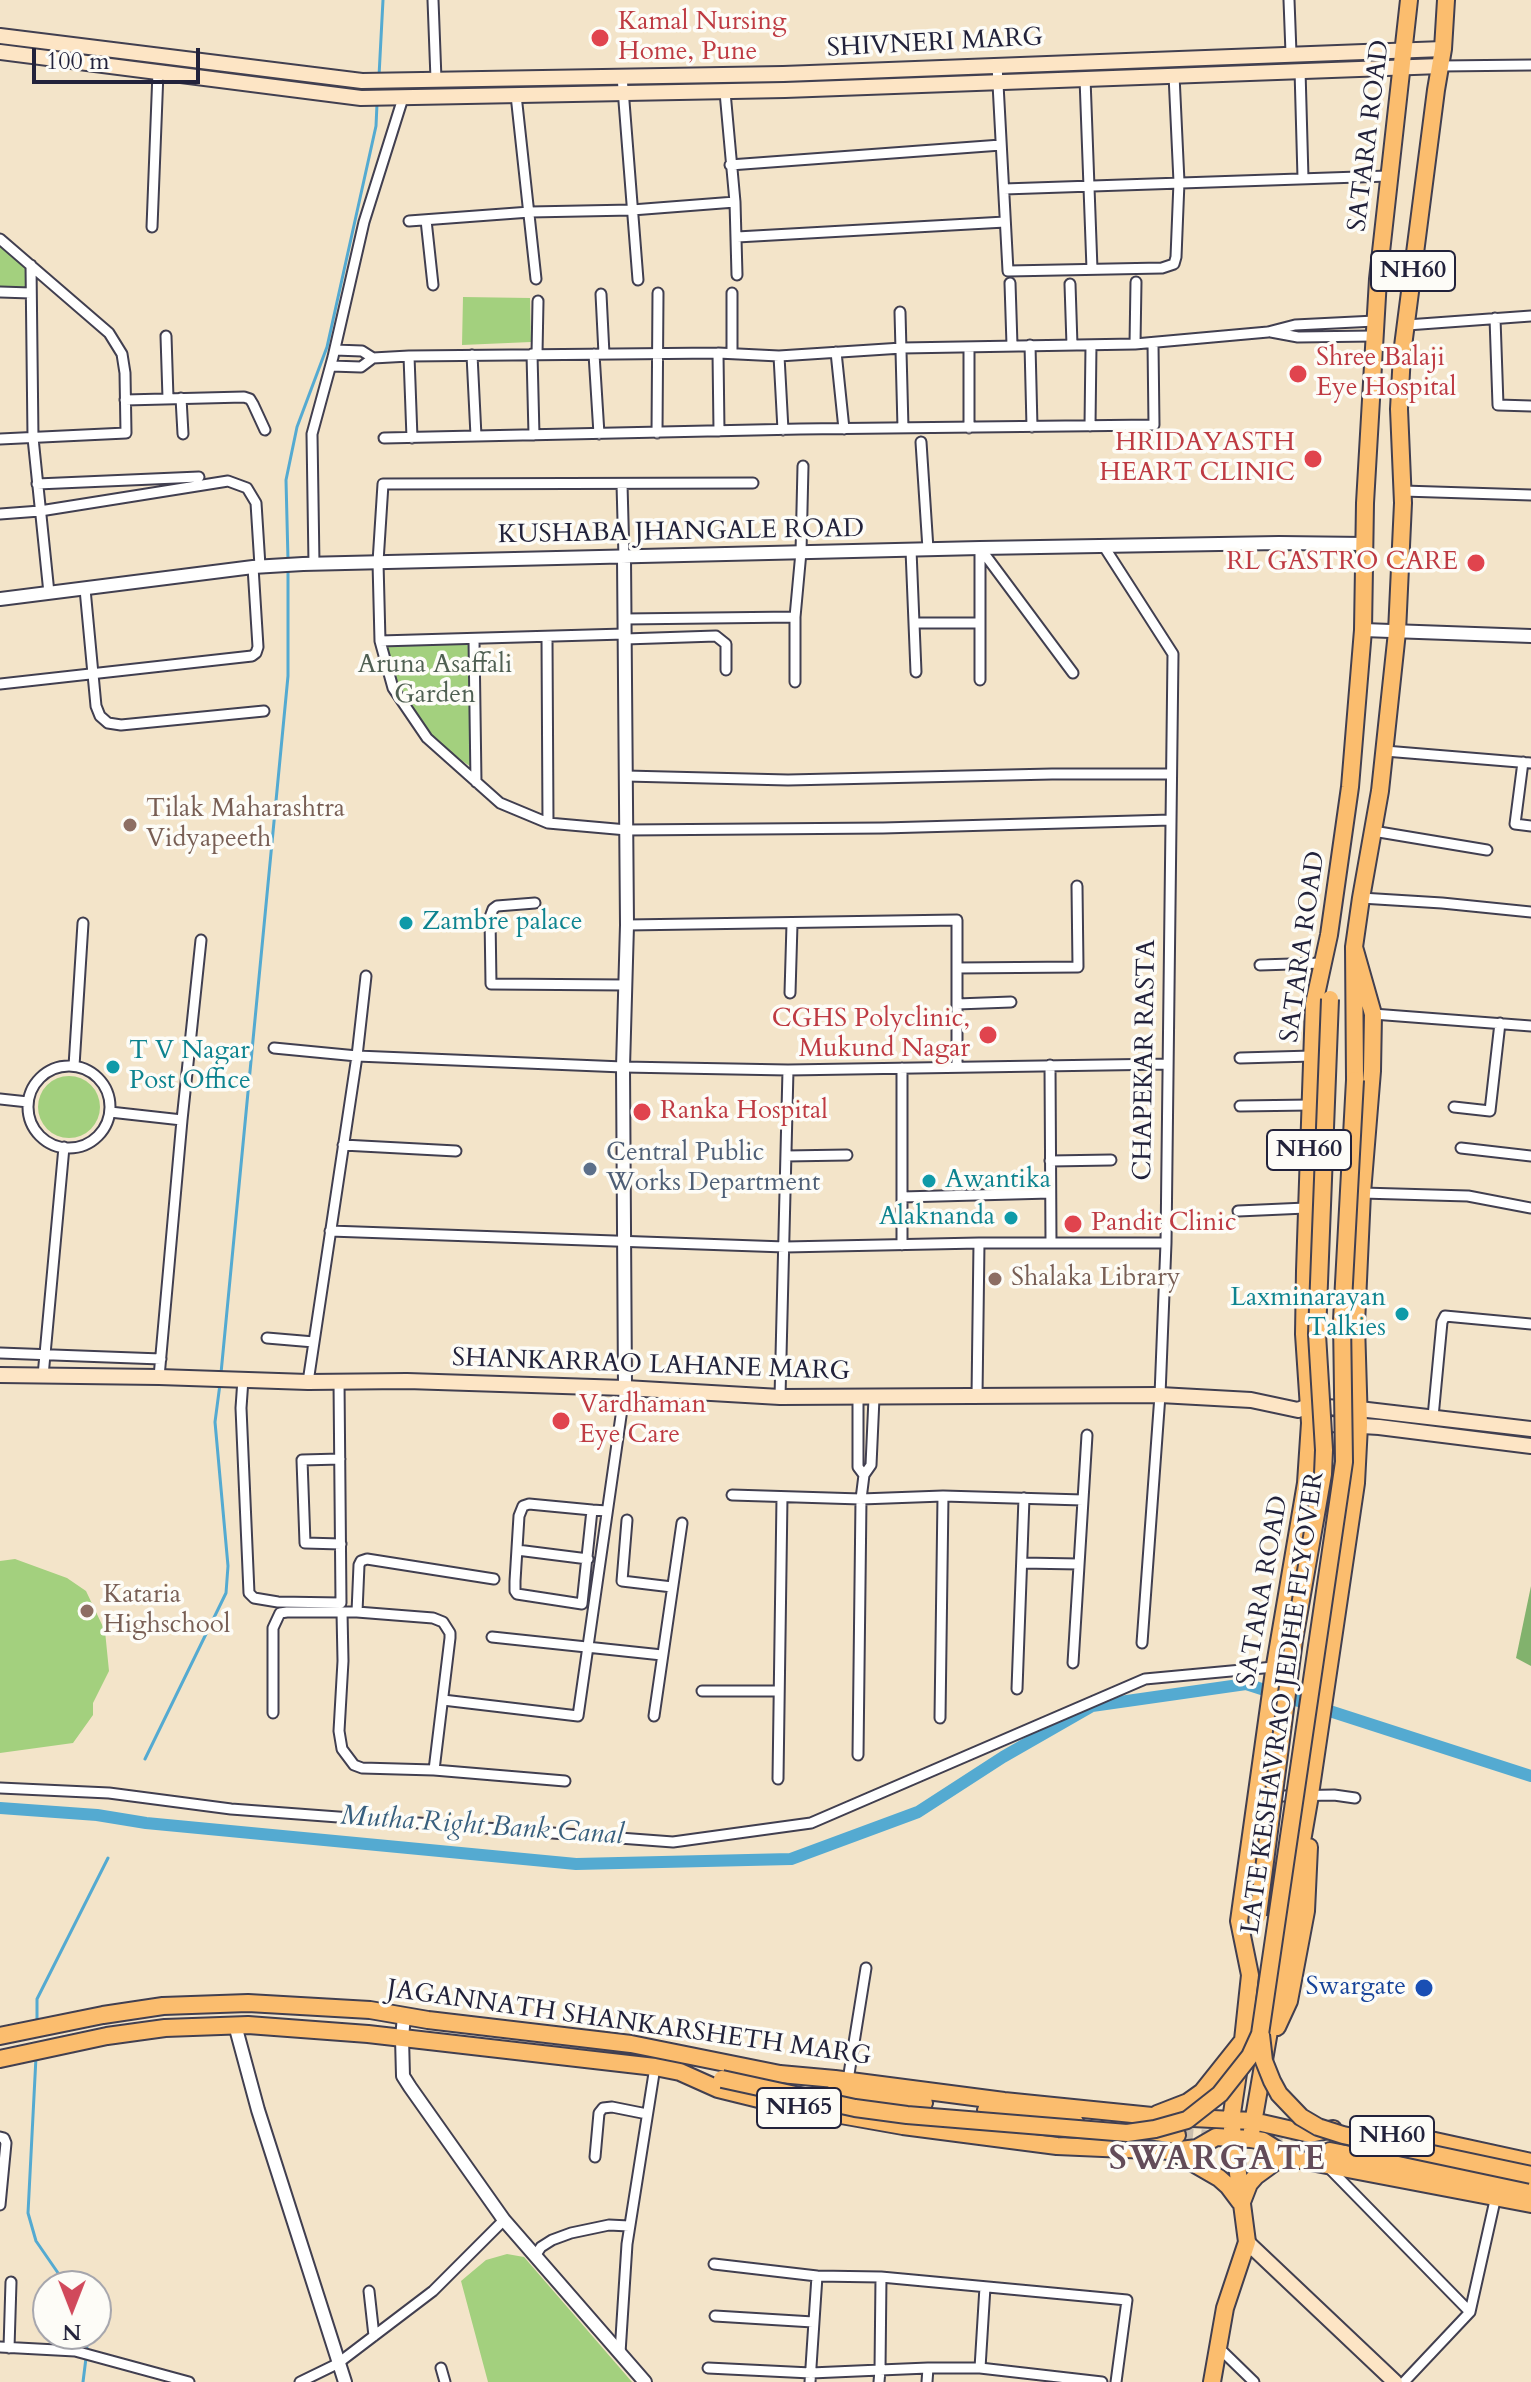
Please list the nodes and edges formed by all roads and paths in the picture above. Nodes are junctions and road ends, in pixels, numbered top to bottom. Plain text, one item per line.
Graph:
1 (433, 0) edge
2 (1289, 0) edge
3 (1409, 0) edge
4 (1446, 0) edge
5 (0, 36) edge
6 (0, 52) edge
7 (1291, 53) junction
8 (1442, 57) junction
9 (1403, 58) junction
10 (997, 65) junction
11 (1531, 65) edge
12 (1300, 70) junction
13 (158, 72) junction
14 (783, 74) junction
15 (1174, 75) junction
16 (622, 76) junction
17 (1085, 78) junction
18 (436, 79) junction
19 (998, 82) junction
20 (785, 90) junction
21 (725, 92) junction
22 (622, 94) junction
23 (516, 95) junction
24 (397, 98) junction
25 (1001, 145) junction
26 (730, 165) junction
27 (1388, 176) junction
28 (1303, 178) junction
29 (1179, 182) junction
30 (1091, 185) junction
31 (1004, 189) junction
32 (735, 202) junction
33 (632, 210) junction
34 (530, 212) junction
35 (426, 220) junction
36 (409, 221) dead end
37 (1005, 222) junction
38 (152, 227) dead end
39 (737, 237) junction
40 (0, 239) edge
41 (31, 265) junction
42 (1092, 269) junction
43 (737, 275) dead end
44 (536, 279) dead end
45 (638, 280) dead end
46 (1136, 282) dead end
47 (1010, 283) dead end
48 (1070, 284) dead end
49 (433, 285) dead end
50 (0, 292) edge
51 (31, 293) junction
52 (658, 293) dead end
53 (732, 293) dead end
54 (601, 294) dead end
55 (538, 301) dead end
56 (900, 312) dead end
57 (1531, 316) edge
58 (1495, 318) junction
59 (1407, 325) junction
60 (1375, 329) junction
61 (1268, 332) junction
62 (166, 336) dead end
63 (1153, 343) junction
64 (1135, 344) junction
65 (1012, 345) junction
66 (1030, 345) junction
67 (1072, 345) junction
68 (1091, 345) junction
69 (969, 347) junction
70 (902, 348) junction
71 (335, 350) junction
72 (836, 352) junction
73 (658, 353) junction
74 (718, 353) junction
75 (732, 353) junction
76 (535, 354) junction
77 (599, 354) junction
78 (472, 355) junction
79 (409, 356) junction
80 (779, 356) junction
81 (373, 358) junction
82 (331, 366) junction
83 (168, 398) junction
84 (181, 398) junction
85 (125, 400) junction
86 (1531, 406) edge
87 (1090, 426) junction
88 (1032, 427) junction
89 (903, 428) junction
90 (969, 428) junction
91 (844, 429) junction
92 (265, 430) dead end
93 (783, 430) junction
94 (719, 431) junction
95 (657, 433) junction
96 (183, 434) dead end
97 (599, 434) junction
98 (534, 435) junction
99 (476, 436) junction
100 (33, 438) junction
101 (384, 438) dead end
102 (412, 438) junction
103 (0, 439) edge
104 (921, 442) dead end
105 (803, 466) dead end
106 (199, 477) dead end
107 (753, 483) dead end
108 (37, 484) junction
109 (622, 484) junction
110 (1403, 491) junction
111 (1531, 495) edge
112 (40, 511) junction
113 (0, 514) edge
114 (1366, 544) junction
115 (1103, 545) junction
116 (980, 548) junction
117 (928, 549) junction
118 (911, 550) junction
119 (801, 552) junction
120 (624, 558) junction
121 (378, 562) junction
122 (308, 564) junction
123 (261, 566) junction
124 (85, 589) junction
125 (49, 593) junction
126 (0, 599) edge
127 (795, 617) junction
128 (624, 619) junction
129 (914, 623) junction
130 (980, 623) junction
131 (1363, 630) junction
132 (1397, 632) junction
133 (624, 636) junction
134 (1531, 636) edge
135 (547, 638) junction
136 (474, 640) junction
137 (380, 641) junction
138 (726, 670) dead end
139 (916, 672) dead end
140 (1073, 673) dead end
141 (92, 674) junction
142 (980, 680) dead end
143 (795, 682) dead end
144 (0, 684) edge
145 (264, 711) dead end
146 (1385, 751) junction
147 (1527, 762) edge
148 (1171, 774) junction
149 (626, 776) junction
150 (476, 782) junction
151 (1171, 820) junction
152 (548, 823) junction
153 (1531, 826) edge
154 (627, 830) junction
155 (1373, 831) junction
156 (1487, 850) dead end
157 (1077, 886) dead end
158 (1361, 898) junction
159 (535, 903) dead end
160 (1531, 912) edge
161 (83, 923) dead end
162 (792, 924) junction
163 (627, 925) junction
164 (1329, 935) junction
165 (201, 940) dead end
166 (1354, 947) junction
167 (1323, 963) junction
168 (1260, 965) dead end
169 (957, 968) junction
170 (366, 976) dead end
171 (626, 985) junction
172 (790, 993) dead end
173 (1011, 1002) dead end
174 (957, 1004) junction
175 (1373, 1014) junction
176 (1500, 1023) junction
177 (1531, 1026) edge
178 (274, 1048) dead end
179 (357, 1056) junction
180 (1312, 1056) junction
181 (1240, 1058) dead end
182 (1168, 1064) junction
183 (1050, 1065) junction
184 (74, 1066) junction
185 (957, 1066) junction
186 (623, 1067) junction
187 (902, 1068) junction
188 (788, 1070) junction
189 (0, 1099) edge
190 (28, 1102) junction
191 (1310, 1105) junction
192 (1240, 1106) dead end
193 (1454, 1107) dead end
194 (110, 1112) junction
195 (182, 1120) junction
196 (343, 1145) junction
197 (64, 1147) junction
198 (1461, 1148) dead end
199 (456, 1151) dead end
200 (847, 1155) dead end
201 (786, 1156) junction
202 (1531, 1156) edge
203 (1111, 1160) dead end
204 (1050, 1161) junction
205 (1050, 1193) junction
206 (1362, 1193) junction
207 (902, 1197) junction
208 (1306, 1208) junction
209 (1531, 1208) edge
210 (1238, 1211) dead end
211 (330, 1231) junction
212 (624, 1242) junction
213 (979, 1243) junction
214 (1051, 1243) junction
215 (1166, 1243) junction
216 (902, 1245) junction
217 (785, 1247) junction
218 (1531, 1324) edge
219 (267, 1338) dead end
220 (314, 1342) junction
221 (0, 1353) edge
222 (45, 1355) junction
223 (161, 1359) junction
224 (0, 1375) edge
225 (43, 1376) junction
226 (159, 1377) junction
227 (243, 1379) junction
228 (339, 1381) junction
229 (308, 1382) junction
230 (625, 1388) junction
231 (1160, 1395) junction
232 (977, 1396) junction
233 (780, 1397) junction
234 (858, 1398) junction
235 (874, 1398) junction
236 (1306, 1413) junction
237 (1359, 1417) junction
238 (1433, 1417) junction
239 (1531, 1429) edge
240 (1087, 1435) dead end
241 (1531, 1446) edge
242 (340, 1459) junction
243 (864, 1475) junction
244 (732, 1495) dead end
245 (943, 1496) junction
246 (782, 1497) junction
247 (1024, 1498) junction
248 (861, 1499) junction
249 (1083, 1500) junction
250 (592, 1510) junction
251 (607, 1511) junction
252 (627, 1520) dead end
253 (682, 1523) dead end
254 (341, 1544) junction
255 (517, 1550) junction
256 (588, 1559) junction
257 (1022, 1563) junction
258 (1079, 1564) junction
259 (494, 1579) dead end
260 (672, 1587) junction
261 (342, 1612) junction
262 (357, 1612) junction
263 (492, 1637) dead end
264 (1142, 1643) dead end
265 (587, 1648) junction
266 (662, 1655) junction
267 (1073, 1663) dead end
268 (1274, 1669) junction
269 (1017, 1689) dead end
270 (702, 1691) dead end
271 (779, 1691) junction
272 (443, 1700) junction
273 (273, 1713) dead end
274 (654, 1716) dead end
275 (940, 1718) dead end
276 (858, 1755) dead end
277 (434, 1770) junction
278 (778, 1779) dead end
279 (565, 1781) dead end
280 (0, 1788) edge
281 (1283, 1796) dead end
282 (1309, 1798) junction
283 (1355, 1798) dead end
284 (1248, 1958) junction
285 (866, 1968) dead end
286 (404, 2016) junction
287 (235, 2025) junction
288 (2, 2036) edge
289 (402, 2038) junction
290 (1243, 2040) junction
291 (1264, 2040) junction
292 (4, 2058) edge
293 (655, 2067) junction
294 (680, 2072) junction
295 (780, 2074) junction
296 (848, 2080) junction
297 (647, 2114) junction
298 (1152, 2116) junction
299 (1253, 2121) junction
300 (1232, 2128) junction
301 (1335, 2129) junction
302 (0, 2137) edge
303 (1251, 2139) junction
304 (1174, 2143) junction
305 (595, 2157) dead end
306 (1327, 2157) junction
307 (1290, 2158) junction
308 (1531, 2162) edge
309 (1531, 2175) edge
310 (1531, 2191) edge
311 (1496, 2196) junction
312 (1241, 2203) junction
313 (1531, 2204) edge
314 (0, 2205) edge
315 (504, 2220) junction
316 (629, 2226) junction
317 (1247, 2242) junction
318 (535, 2256) junction
319 (714, 2264) dead end
320 (817, 2276) junction
321 (881, 2277) junction
322 (11, 2282) dead end
323 (985, 2287) junction
324 (369, 2291) dead end
325 (1470, 2312) junction
326 (715, 2316) dead end
327 (813, 2322) junction
328 (374, 2336) junction
329 (5, 2347) edge
330 (1218, 2347) junction
331 (620, 2353) junction
332 (337, 2364) junction
333 (441, 2368) dead end
334 (708, 2368) dead end
335 (928, 2368) junction
336 (980, 2368) junction
337 (880, 2370) junction
338 (810, 2378) edge
339 (1040, 2379) edge
340 (189, 2382) edge
341 (300, 2382) edge
342 (345, 2382) edge
343 (445, 2382) edge
344 (645, 2382) edge
345 (879, 2382) edge
346 (927, 2382) edge
347 (1102, 2382) edge
348 (1116, 2382) edge
349 (1212, 2382) edge
350 (1254, 2382) edge
351 (1395, 2382) edge
352 (1404, 2382) edge

1 - 18 street
2 - 7 street
3 - 9 highway, SATARA ROAD / NH60
4 - 8 highway, SATARA ROAD / NH60
5 - 18 main road, SHIVNERI MARG
6 - 13 main road, SHIVNERI MARG
7 - 9 main road, SHIVNERI MARG
7 - 10 main road, SHIVNERI MARG
8 - 9 main road, SHIVNERI MARG
8 - 11 street
8 - 59 highway, SATARA ROAD / NH60
9 - 12 main road, SHIVNERI MARG
9 - 27 highway, SATARA ROAD / NH60
10 - 14 main road, SHIVNERI MARG
10 - 19 street
12 - 15 main road, SHIVNERI MARG
12 - 28 street
13 - 24 main road, SHIVNERI MARG
13 - 38 street
14 - 16 main road, SHIVNERI MARG
14 - 20 street
15 - 17 main road, SHIVNERI MARG
15 - 29 street
16 - 18 main road, SHIVNERI MARG
16 - 22 street
17 - 19 main road, SHIVNERI MARG
17 - 30 street
19 - 20 main road, SHIVNERI MARG
19 - 25 street
20 - 21 main road, SHIVNERI MARG
21 - 22 main road, SHIVNERI MARG
21 - 26 street
22 - 23 main road, SHIVNERI MARG
22 - 33 street
23 - 24 main road, SHIVNERI MARG
23 - 34 street
24 - 71 street
25 - 26 street
25 - 31 street
26 - 32 street
27 - 28 street
27 - 60 highway, SATARA ROAD / NH60
28 - 29 street
29 - 30 street
29 - 42 street
30 - 31 street
30 - 42 street
31 - 37 street
32 - 33 street
32 - 39 street
33 - 34 street
33 - 45 street
34 - 35 street
34 - 44 street
35 - 36 street
35 - 49 street
37 - 39 street
37 - 42 street
39 - 43 street
40 - 41 street
41 - 51 street
41 - 85 street
46 - 64 street
47 - 65 street
48 - 67 street
50 - 51 street
51 - 100 street
52 - 73 street
53 - 75 street
54 - 77 street
55 - 76 street
56 - 70 street
57 - 58 street
58 - 59 street
58 - 86 street
59 - 110 highway, SATARA ROAD / NH60
60 - 61 street
60 - 61 street
60 - 114 highway, SATARA ROAD / NH60
61 - 63 street
62 - 83 street
63 - 64 street
63 - 87 street
64 - 68 street
65 - 66 street
65 - 69 street
66 - 67 street
66 - 88 street
67 - 68 street
68 - 87 street
69 - 70 street
69 - 90 street
70 - 72 street
70 - 89 street
71 - 81 street
71 - 82 street
72 - 80 street
72 - 91 street
73 - 74 street
73 - 77 street
73 - 95 street
74 - 75 street
74 - 94 street
75 - 80 street
76 - 77 street
76 - 78 street
76 - 98 street
77 - 97 street
78 - 79 street
78 - 99 street
79 - 81 street
79 - 102 street
80 - 93 street
81 - 82 street
82 - 122 street
83 - 84 street
83 - 85 street
84 - 92 street
84 - 96 street
85 - 100 street
87 - 88 street
88 - 90 street
89 - 90 street
89 - 91 street
91 - 93 street
93 - 94 street
94 - 95 street
95 - 97 street
97 - 98 street
98 - 99 street
99 - 102 street
100 - 103 street
100 - 108 street
101 - 102 street
104 - 117 street
105 - 119 street
106 - 108 street
107 - 109 street
108 - 112 street
109 - 120 street
109 - 121 street
110 - 111 street
110 - 132 highway, SATARA ROAD / NH60
112 - 113 street
112 - 123 street
112 - 125 street
114 - 115 street, KUSHABA JHANGALE ROAD
114 - 131 highway, SATARA ROAD / NH60
115 - 116 street, KUSHABA JHANGALE ROAD
115 - 148 street, CHAPEKAR RASTA
116 - 117 street, KUSHABA JHANGALE ROAD
116 - 130 street
116 - 140 street
117 - 118 street, KUSHABA JHANGALE ROAD
118 - 119 street, KUSHABA JHANGALE ROAD
118 - 129 street
119 - 120 street, KUSHABA JHANGALE ROAD
119 - 127 street
120 - 121 street, KUSHABA JHANGALE ROAD
120 - 128 street
121 - 122 street, KUSHABA JHANGALE ROAD
121 - 137 street
122 - 123 street, KUSHABA JHANGALE ROAD
123 - 124 street, KUSHABA JHANGALE ROAD
123 - 141 street
124 - 125 street, KUSHABA JHANGALE ROAD
124 - 141 street
125 - 126 street, KUSHABA JHANGALE ROAD
127 - 128 street
127 - 143 street
128 - 133 street
129 - 130 street
129 - 139 street
130 - 142 street
131 - 132 street
131 - 164 highway, SATARA ROAD / NH60
132 - 134 street
132 - 146 highway, SATARA ROAD / NH60
133 - 135 street
133 - 138 street
133 - 149 street
135 - 136 street
135 - 152 street
136 - 137 street
136 - 150 street
137 - 150 street
141 - 144 street
141 - 145 street
146 - 147 street
146 - 155 highway, SATARA ROAD / NH60
147 - 153 street
148 - 149 street
148 - 151 street, CHAPEKAR RASTA
149 - 154 street
150 - 152 street
151 - 154 street
151 - 182 street, CHAPEKAR RASTA
152 - 154 street
154 - 163 street
155 - 156 street
155 - 158 highway, SATARA ROAD / NH60
157 - 169 street
158 - 160 street
158 - 166 highway, SATARA ROAD / NH60
159 - 171 street
161 - 184 street
162 - 163 street
162 - 169 street
162 - 172 street
163 - 171 street
164 - 167 highway, SATARA ROAD / NH60
164 - 284 highway, bridge
165 - 195 street
166 - 175 highway
166 - 291 highway, LATE KESHAVRAO JEDHE FLYOVER / NH60, bridge
167 - 168 street
167 - 180 highway, SATARA ROAD / NH60
169 - 174 street
170 - 179 street
171 - 186 street
173 - 174 street
174 - 185 street
175 - 176 street
175 - 206 highway
176 - 177 street
176 - 193 street
178 - 179 street
179 - 186 street
179 - 196 street
180 - 181 street
180 - 191 highway, SATARA ROAD / NH60
182 - 183 street
182 - 215 street, CHAPEKAR RASTA
183 - 185 street
183 - 204 street
184 - 190 street
184 - 194 street
185 - 187 street
186 - 188 street
186 - 212 street
187 - 188 street
187 - 207 street
188 - 201 street
189 - 190 street
190 - 197 street
191 - 192 street
191 - 208 highway, SATARA ROAD / NH60
194 - 195 street
194 - 197 street
195 - 223 street
196 - 199 street
196 - 211 street
197 - 222 street
198 - 202 street
200 - 201 street
201 - 217 street
203 - 204 street
204 - 205 street
205 - 207 street
205 - 214 street
206 - 209 street
206 - 237 highway
207 - 216 street
208 - 210 street
208 - 236 highway, SATARA ROAD / NH60
211 - 212 street
211 - 220 street
212 - 217 street
212 - 230 street
213 - 214 street
213 - 216 street
213 - 232 street
214 - 215 street
215 - 231 street, CHAPEKAR RASTA
216 - 217 street
217 - 233 street
218 - 238 street
219 - 220 street
220 - 229 street
221 - 222 street
222 - 223 street
222 - 225 street
223 - 226 street
224 - 225 main road, SHANKARRAO LAHANE MARG
225 - 226 main road, SHANKARRAO LAHANE MARG
226 - 227 main road, SHANKARRAO LAHANE MARG
227 - 229 main road, SHANKARRAO LAHANE MARG
227 - 254 street
228 - 229 main road, SHANKARRAO LAHANE MARG
228 - 230 main road, SHANKARRAO LAHANE MARG
228 - 242 street
230 - 233 main road, SHANKARRAO LAHANE MARG
230 - 251 street
231 - 232 main road, SHANKARRAO LAHANE MARG
231 - 236 main road, SHANKARRAO LAHANE MARG
231 - 264 street, CHAPEKAR RASTA
232 - 235 main road, SHANKARRAO LAHANE MARG
233 - 234 main road, SHANKARRAO LAHANE MARG
234 - 235 main road, SHANKARRAO LAHANE MARG
234 - 243 street
235 - 243 street
236 - 237 main road, SHANKARRAO LAHANE MARG
236 - 268 highway, SATARA ROAD / NH60
237 - 238 main road
237 - 241 main road
237 - 282 highway
238 - 239 main road
240 - 249 street
242 - 254 street
242 - 254 street
243 - 248 street
244 - 246 street
245 - 247 street
245 - 248 street
245 - 275 street
246 - 248 street
246 - 271 street
247 - 249 street
247 - 257 street
248 - 276 street
249 - 258 street
250 - 251 street
250 - 255 street
250 - 256 street
251 - 265 street
252 - 260 street
253 - 260 street
255 - 256 street
255 - 256 street
257 - 258 street
257 - 269 street
258 - 267 street
259 - 262 street
260 - 266 street
261 - 262 street
261 - 273 street
261 - 277 street
262 - 272 street
263 - 265 street
265 - 266 street
265 - 272 street
266 - 274 street
268 - 280 street
268 - 284 highway, SATARA ROAD / NH60
270 - 271 street
271 - 278 street
272 - 277 street
277 - 279 street
281 - 282 street
282 - 283 street
282 - 291 highway
284 - 290 highway, SATARA ROAD / NH60
285 - 296 street
286 - 288 highway, JAGANNATH SHANKARSHETH MARG / NH65
286 - 289 street
286 - 295 highway, JAGANNATH SHANKARSHETH MARG / NH65
287 - 289 highway, JAGANNATH SHANKARSHETH MARG / NH65
287 - 292 highway, JAGANNATH SHANKARSHETH MARG / NH65
287 - 332 street
289 - 293 highway, JAGANNATH SHANKARSHETH MARG / NH65
289 - 315 street
290 - 298 highway
290 - 300 highway, SATARA ROAD / NH60
291 - 294 highway, LATE KESHAVRAO JEDHE FLYOVER, bridge
291 - 299 highway
291 - 301 highway
291 - 309 highway, LATE KESHAVRAO JEDHE FLYOVER, bridge
293 - 294 highway, JAGANNATH SHANKARSHETH MARG / NH65
293 - 297 street
294 - 304 highway, JAGANNATH SHANKARSHETH MARG / NH65
295 - 296 highway, JAGANNATH SHANKARSHETH MARG / NH65
295 - 304 highway
296 - 298 highway, JAGANNATH SHANKARSHETH MARG / NH65
297 - 305 street
297 - 316 street
298 - 300 highway, JAGANNATH SHANKARSHETH MARG / NH65
299 - 300 highway, JAGANNATH SHANKARSHETH MARG / NH65
299 - 301 highway, NH60
299 - 303 highway
300 - 303 highway, NH60
300 - 304 highway, JAGANNATH SHANKARSHETH MARG / NH65
300 - 312 highway, NH60
301 - 308 highway, NH60
302 - 314 street
303 - 307 highway, NH60
304 - 312 highway
306 - 307 highway, NH60
306 - 310 highway
306 - 311 highway, NH60
306 - 325 street
307 - 312 highway
311 - 313 highway, NH60
311 - 325 street
312 - 317 highway, NH60
315 - 318 street
315 - 328 street
316 - 318 street
316 - 331 street
317 - 330 highway, NH60
317 - 351 main road
318 - 331 street
319 - 320 street
320 - 321 street
320 - 327 street
321 - 323 street
321 - 337 street
322 - 329 street
323 - 336 street
323 - 348 street
324 - 328 street
325 - 352 street
326 - 327 street
327 - 338 street
328 - 332 street
329 - 340 street
330 - 349 highway, NH60
330 - 350 street
331 - 344 street
332 - 341 street
332 - 342 street
333 - 343 street
334 - 338 street
335 - 336 street
335 - 337 street
335 - 346 street
336 - 339 street
337 - 338 street
337 - 345 street
339 - 347 street

